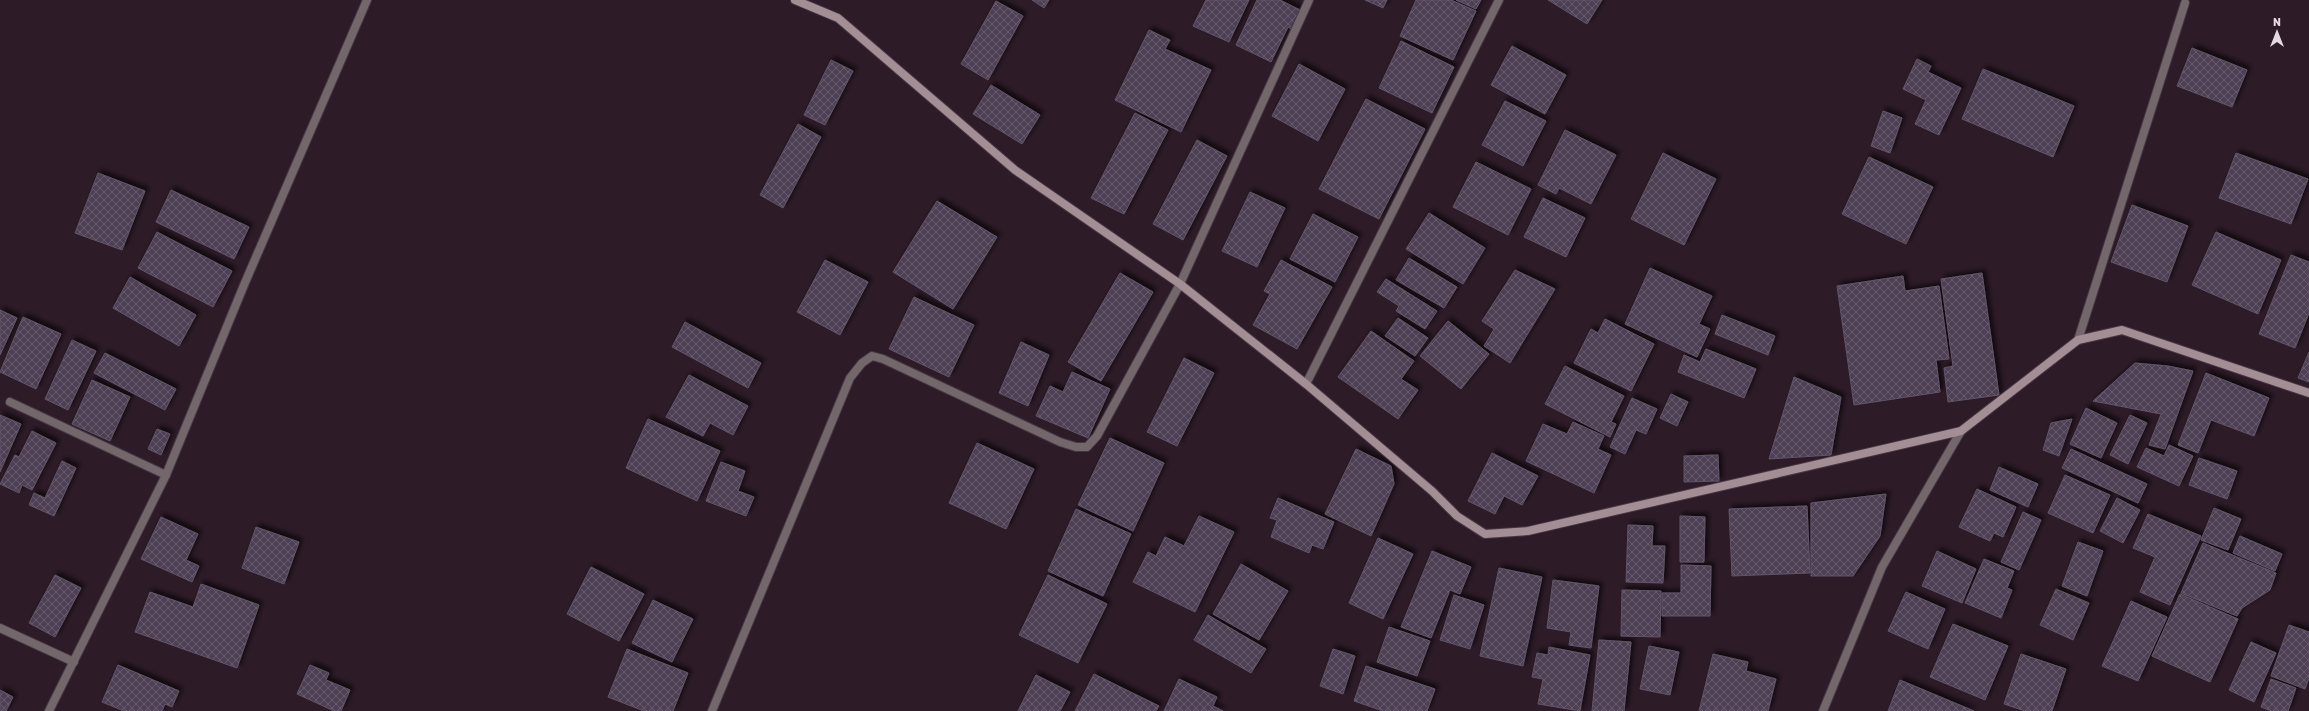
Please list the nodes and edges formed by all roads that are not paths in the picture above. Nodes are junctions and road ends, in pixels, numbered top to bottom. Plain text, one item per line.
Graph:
1 (367, 0) edge
2 (795, 0) edge
3 (1309, 0) edge
4 (1499, 0) edge
5 (2185, 3) dead end
6 (1180, 284) junction
7 (2078, 340) junction
8 (1306, 384) junction
9 (2309, 394) edge
10 (10, 402) dead end
11 (1961, 431) junction
12 (166, 475) junction
13 (0, 628) edge
14 (74, 662) junction
15 (49, 711) edge
16 (712, 711) edge
17 (1823, 711) edge

1 - 12 street
2 - 6 street
3 - 6 street
4 - 8 street
5 - 7 street
6 - 8 street
6 - 16 street
7 - 9 street
7 - 11 street
8 - 11 street
10 - 12 street
11 - 17 street
12 - 14 street
13 - 14 street
14 - 15 street

